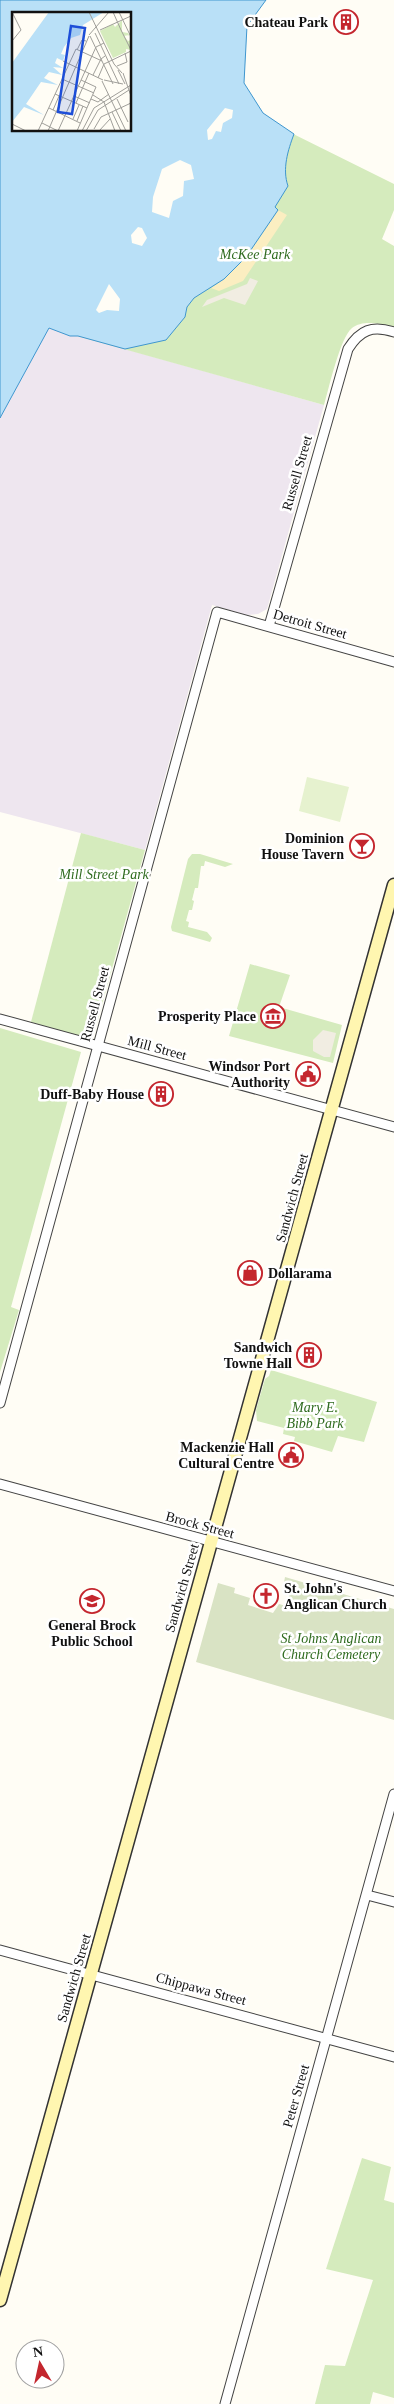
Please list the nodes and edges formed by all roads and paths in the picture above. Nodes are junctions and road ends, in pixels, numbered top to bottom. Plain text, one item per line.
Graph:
1 (394, 332) edge
2 (218, 612) joint
3 (268, 626) junction
4 (394, 662) edge
5 (394, 885) edge
6 (0, 1019) edge
7 (98, 1047) junction
8 (332, 1110) junction
9 (394, 1127) edge
10 (0, 1403) edge
11 (0, 1484) edge
12 (211, 1543) junction
13 (394, 1591) edge
14 (394, 1794) edge
15 (367, 1895) junction
16 (394, 1902) edge
17 (0, 1950) edge
18 (91, 1974) junction
19 (326, 2038) junction
20 (394, 2057) edge
21 (0, 2300) edge
22 (224, 2404) edge

1 - 3 street, Russell Street
2 - 3 street, Detroit Street
2 - 7 street, Russell Street
3 - 4 street, Detroit Street
5 - 8 main road, Sandwich Street
6 - 7 street, Mill Street
7 - 8 street, Mill Street
7 - 10 street, Russell Street
8 - 9 street, Mill Street
8 - 12 main road, Sandwich Street
11 - 12 street, Brock Street
12 - 13 street, Brock Street
12 - 18 main road, Sandwich Street
14 - 15 street, Peter Street
15 - 16 street
15 - 19 street, Peter Street
17 - 18 street, Chippawa Street
18 - 19 street, Chippawa Street
18 - 21 main road, Sandwich Street
19 - 20 street, Chippawa Street
19 - 22 street, Peter Street

